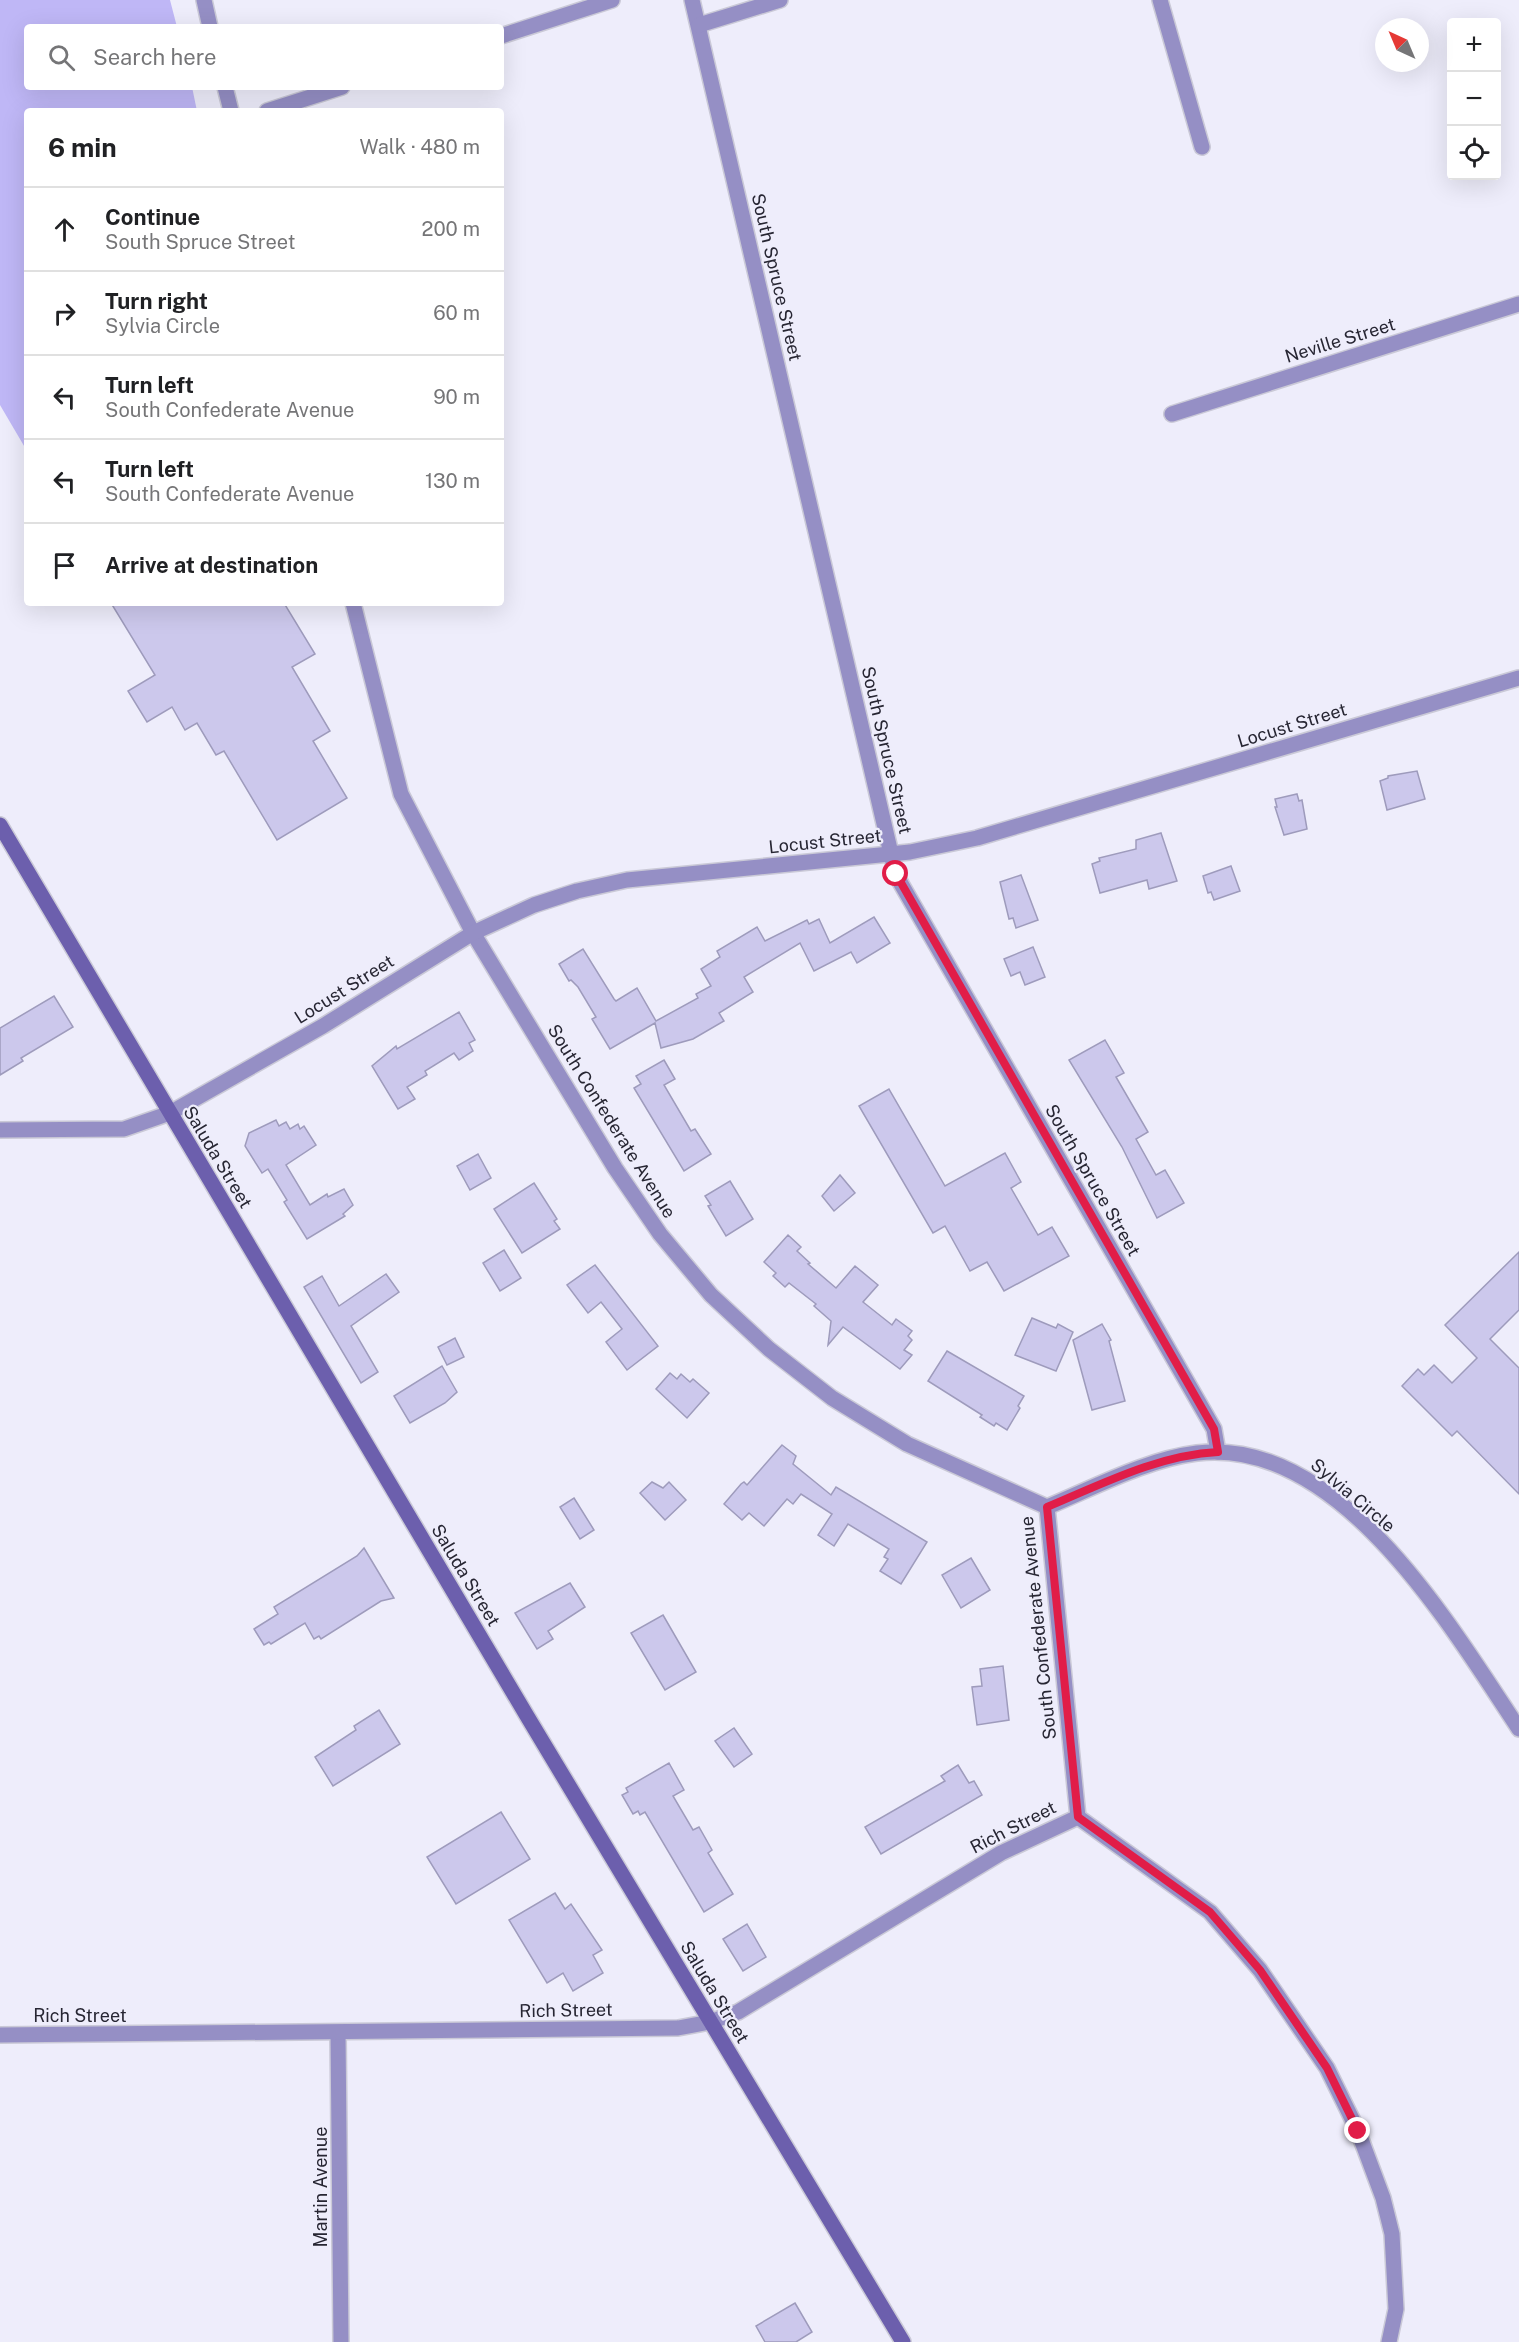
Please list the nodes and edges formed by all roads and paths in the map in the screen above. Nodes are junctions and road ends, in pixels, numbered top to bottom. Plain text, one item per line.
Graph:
1 (204, 0) edge
2 (612, 0) edge
3 (692, 0) edge
4 (780, 0) edge
5 (1160, 0) edge
6 (209, 24) edge
7 (699, 25) junction
8 (504, 35) edge
9 (226, 90) edge
10 (333, 90) edge
11 (230, 108) edge
12 (276, 108) edge
13 (1202, 147) dead end
14 (1519, 304) edge
15 (1172, 414) dead end
16 (354, 606) edge
17 (1519, 678) edge
18 (0, 825) edge
19 (891, 853) junction
20 (473, 933) junction
21 (170, 1113) junction
22 (0, 1130) edge
23 (1218, 1452) junction
24 (1047, 1507) junction
25 (1519, 1729) edge
26 (1078, 1817) junction
27 (711, 2022) junction
28 (338, 2033) junction
29 (0, 2035) edge
30 (341, 2342) edge
31 (903, 2342) edge
32 (1389, 2342) edge

1 - 6 street
2 - 8 street
3 - 7 street, South Spruce Street
4 - 7 street
5 - 13 street
7 - 19 street, South Spruce Street
9 - 11 street
10 - 12 street
14 - 15 street, Neville Street
16 - 20 street, South Confederate Avenue
17 - 19 street, Locust Street
18 - 21 main road, Saluda Street
19 - 20 street, Locust Street
19 - 23 street, South Spruce Street
20 - 21 street, Locust Street
20 - 24 street, South Confederate Avenue
21 - 22 street, Locust Street
21 - 27 main road, Saluda Street
23 - 24 street, Sylvia Circle
23 - 25 street, Sylvia Circle
24 - 26 street, South Confederate Avenue
26 - 27 street, Rich Street
26 - 32 street
27 - 28 street, Rich Street
27 - 31 main road, Saluda Street
28 - 29 street, Rich Street
28 - 30 street, Martin Avenue

